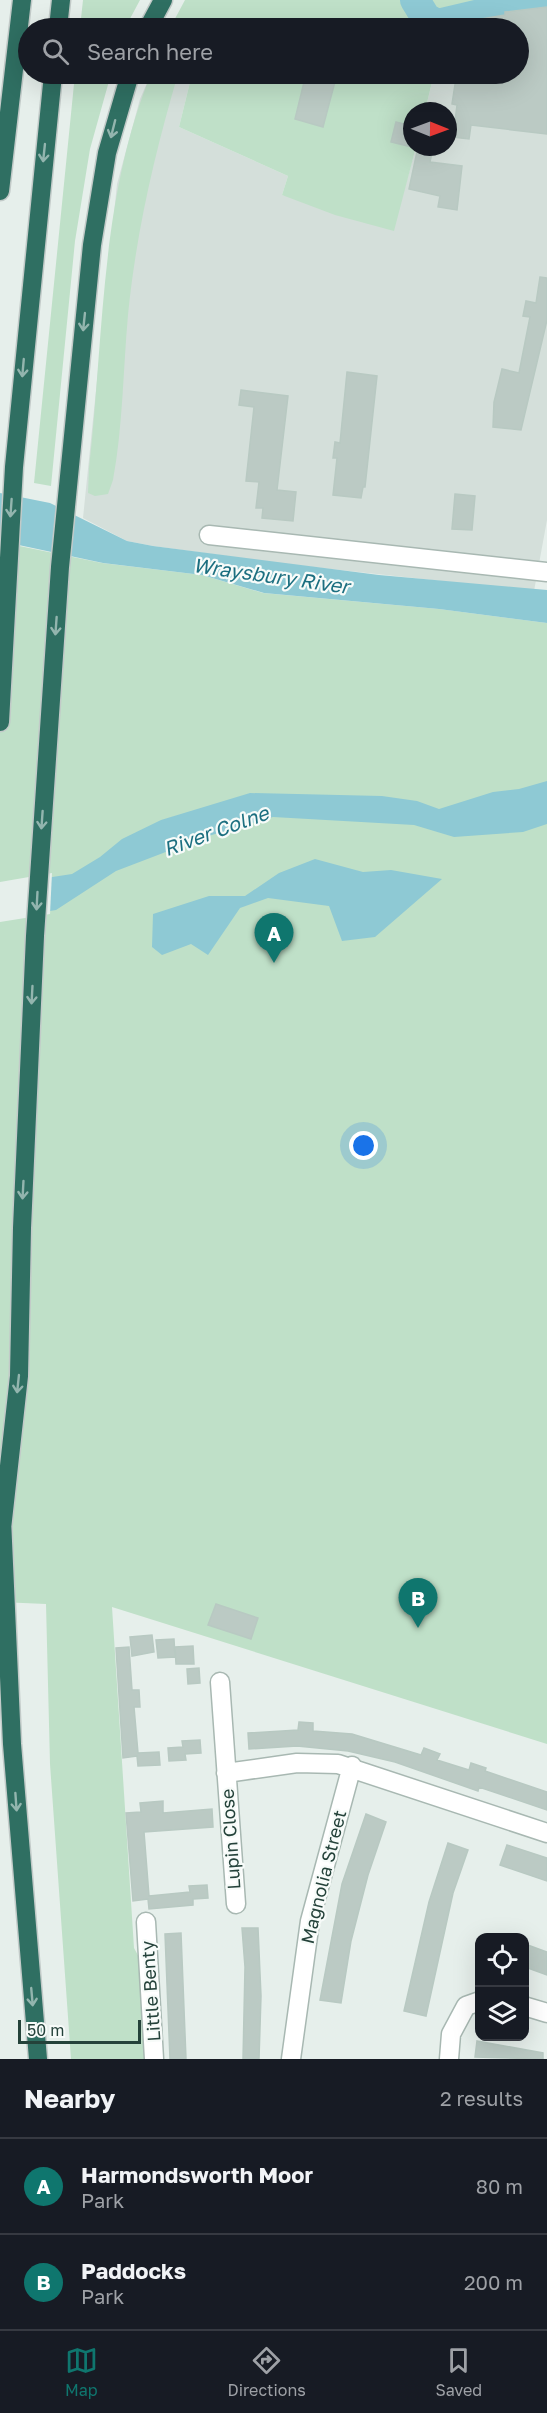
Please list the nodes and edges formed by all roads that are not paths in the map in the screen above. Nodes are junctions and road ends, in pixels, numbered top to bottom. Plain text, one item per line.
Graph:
1 (22, 0) edge
2 (61, 0) edge
3 (163, 0) edge
4 (20, 18) edge
5 (59, 18) edge
6 (153, 18) edge
7 (18, 35) edge
8 (52, 84) edge
9 (127, 84) edge
10 (0, 191) edge
11 (209, 535) dead end
12 (547, 572) edge
13 (0, 722) edge
14 (0, 1493) edge
15 (2, 1529) junction
16 (220, 1682) dead end
17 (352, 1766) junction
18 (226, 1773) junction
19 (547, 1833) edge
20 (236, 1904) dead end
21 (146, 1922) dead end
22 (475, 2003) edge
23 (529, 2007) edge
24 (547, 2013) edge
25 (38, 2059) edge
26 (154, 2059) edge
27 (291, 2059) edge
28 (449, 2059) edge

1 - 4 highway
2 - 5 highway
3 - 6 highway
7 - 10 highway
8 -> 13 highway
9 -> 15 highway
11 - 12 street
14 - 15 highway
15 -> 25 highway
16 - 18 street, Lupin Close
17 - 18 street
17 - 19 street
17 - 27 street, Magnolia Street
18 - 20 street, Lupin Close
21 - 26 street, Little Benty
22 - 28 street
23 - 24 street

